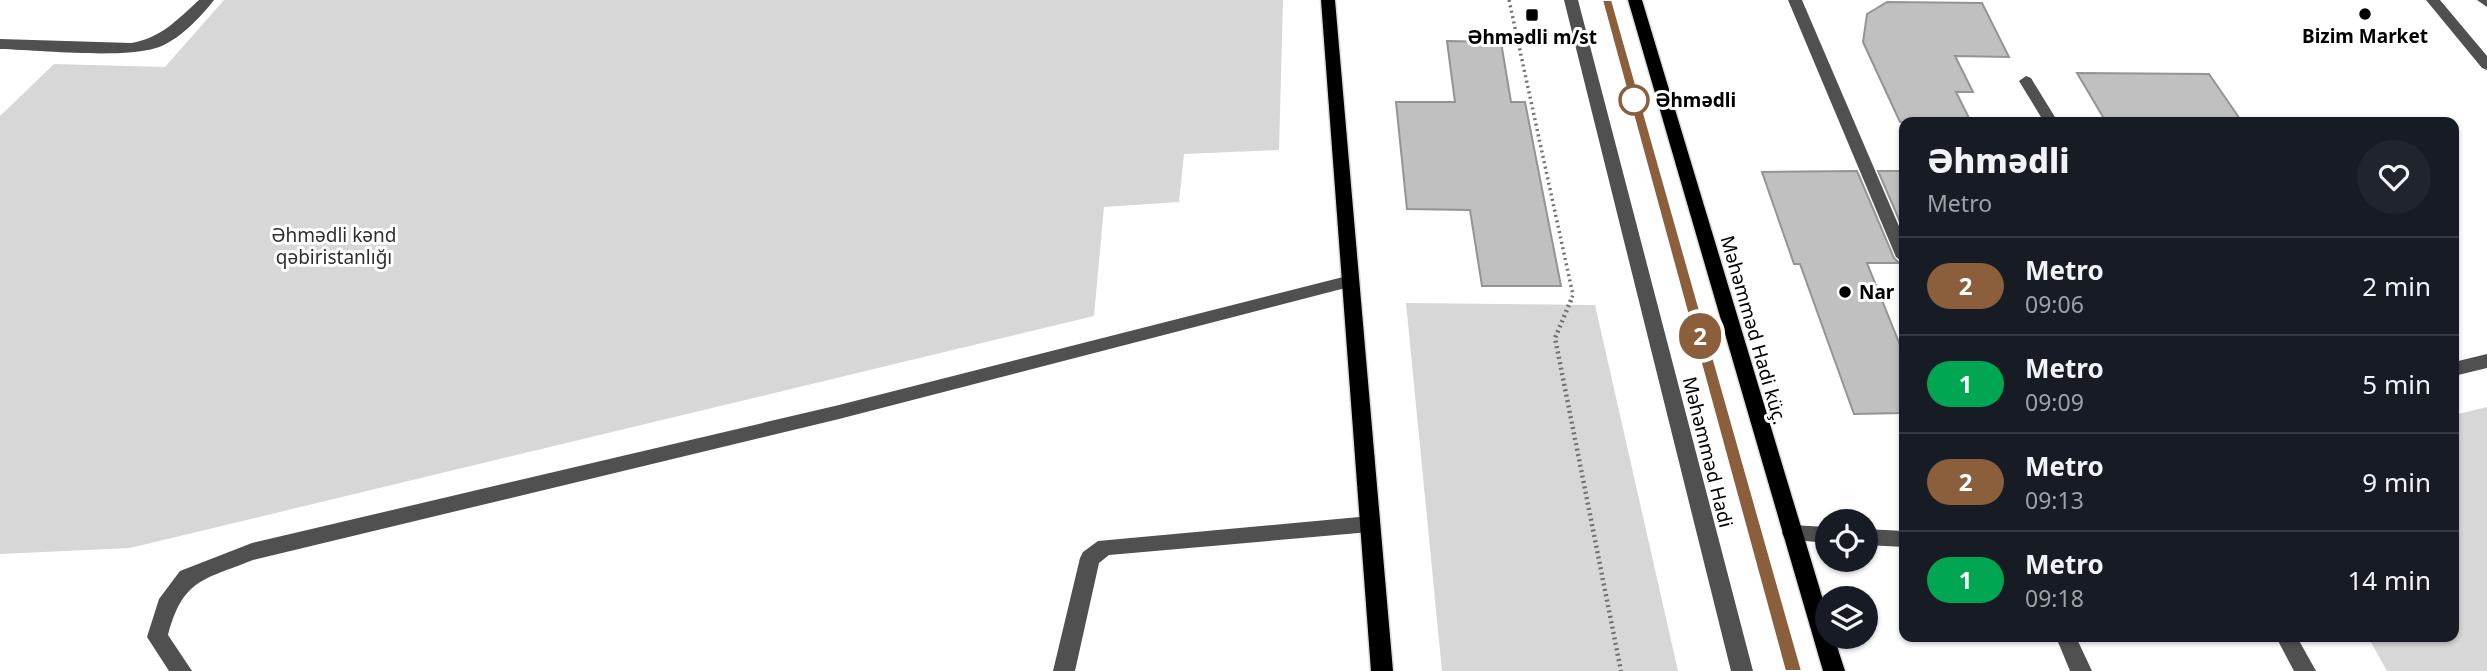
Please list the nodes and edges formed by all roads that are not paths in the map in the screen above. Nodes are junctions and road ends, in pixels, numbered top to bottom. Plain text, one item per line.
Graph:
1 (206, 0) edge
2 (1328, 0) edge
3 (1571, 0) edge
4 (1635, 0) edge
5 (1795, 0) edge
6 (2433, 0) edge
7 (0, 44) edge
8 (2487, 65) edge
9 (2026, 81) dead end
10 (2048, 117) edge
11 (1899, 245) edge
12 (1351, 281) junction
13 (2487, 361) edge
14 (2459, 368) edge
15 (1370, 524) junction
16 (1792, 533) junction
17 (1815, 534) edge
18 (1878, 537) edge
19 (1899, 538) edge
20 (2068, 642) edge
21 (2289, 642) edge
22 (181, 671) edge
23 (1065, 671) edge
24 (1382, 671) edge
25 (1742, 671) edge
26 (1834, 671) edge
27 (2081, 671) edge
28 (2305, 671) edge

1 - 7 street
2 - 12 main road
3 - 25 street, Məhəmməd Hadi
4 - 16 main road, Məhəmməd Hadi küç.
5 - 11 street
6 - 8 street
9 - 10 street
12 - 15 main road
12 - 22 street
13 - 14 street
15 - 23 street
15 - 24 main road
16 - 17 street
16 - 26 main road, Məhəmməd Hadi küç.
18 - 19 street
20 - 27 street
21 - 28 street

